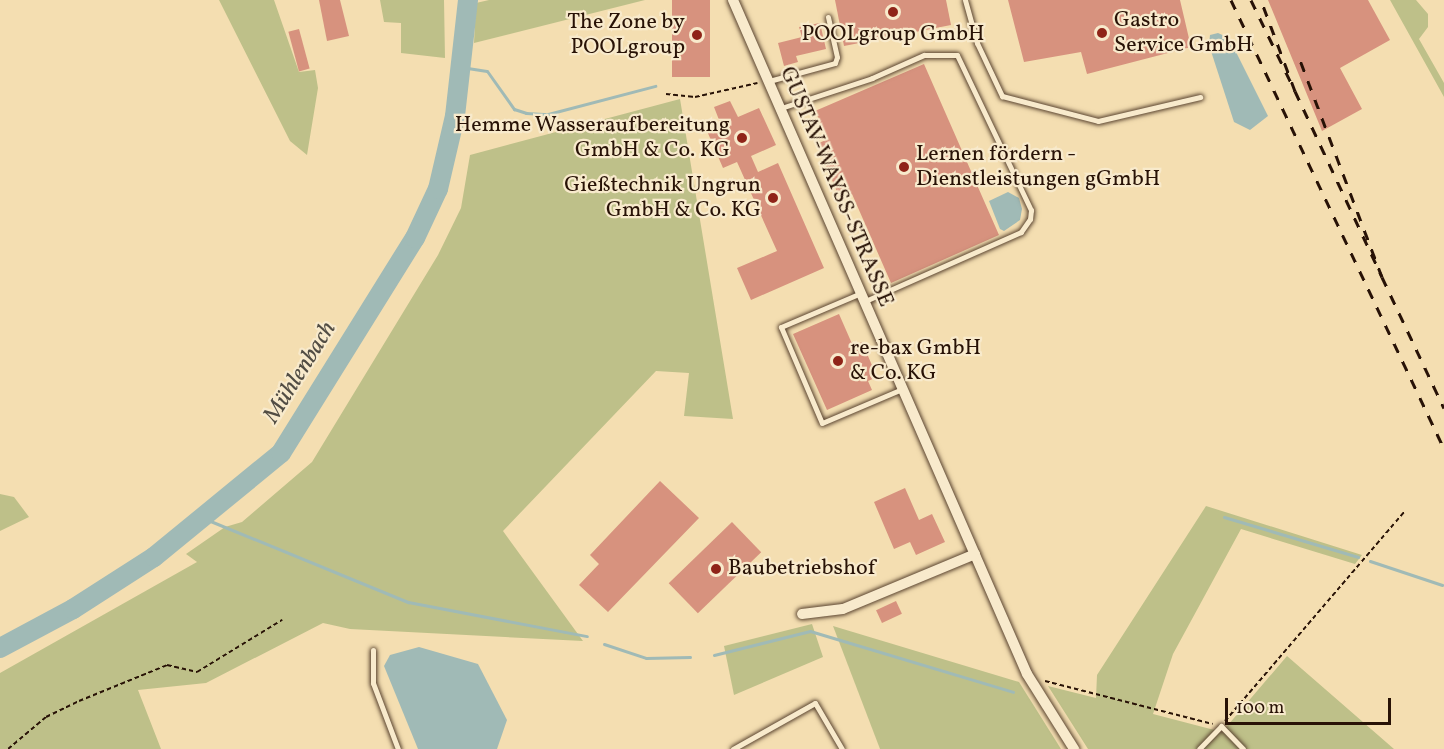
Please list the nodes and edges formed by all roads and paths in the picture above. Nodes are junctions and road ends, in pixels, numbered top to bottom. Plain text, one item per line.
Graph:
1 (733, 0) edge
2 (965, 0) edge
3 (828, 17) dead end
4 (769, 81) junction
5 (666, 94) dead end
6 (1200, 97) dead end
7 (781, 108) junction
8 (862, 297) junction
9 (902, 388) junction
10 (1405, 511) dead end
11 (975, 554) junction
12 (802, 614) dead end
13 (282, 620) dead end
14 (373, 651) dead end
15 (1031, 682) junction
16 (1221, 726) junction
17 (8, 749) edge
18 (398, 749) edge
19 (733, 749) edge
20 (842, 749) edge
21 (1074, 749) edge
22 (1199, 749) edge
23 (1243, 749) edge

1 - 4 street, GUSTAV-WAYSS-STRASSE
2 - 6 lane
3 - 4 lane
4 - 5 path
4 - 7 street, GUSTAV-WAYSS-STRASSE
7 - 8 street, GUSTAV-WAYSS-STRASSE
7 - 8 lane
8 - 9 street, GUSTAV-WAYSS-STRASSE
8 - 9 lane
9 - 11 street, GUSTAV-WAYSS-STRASSE
10 - 16 path
11 - 12 street
11 - 15 street, GUSTAV-WAYSS-STRASSE
13 - 17 path
14 - 18 lane
15 - 16 path
15 - 21 street, GUSTAV-WAYSS-STRASSE
16 - 22 lane
16 - 23 lane
19 - 20 lane

